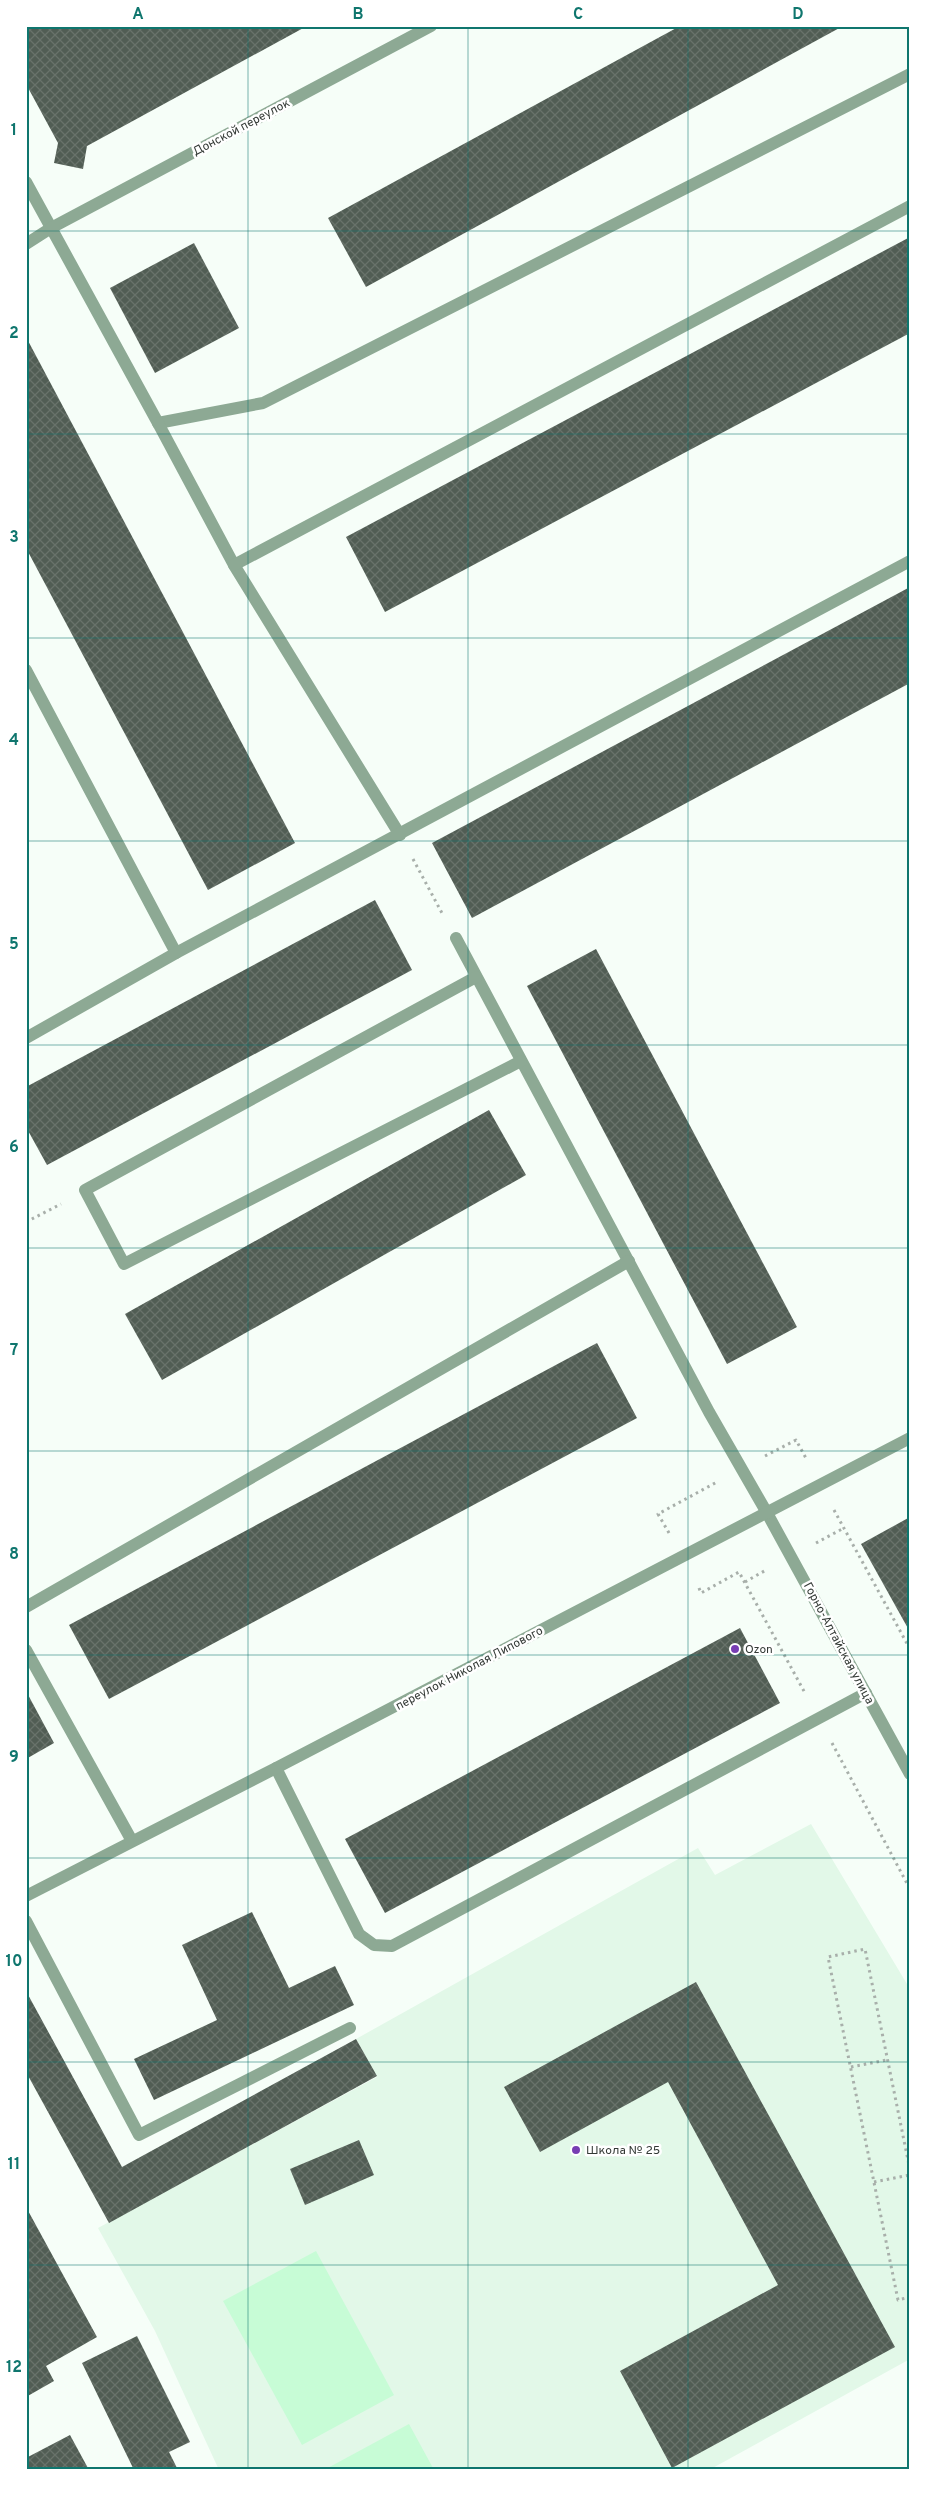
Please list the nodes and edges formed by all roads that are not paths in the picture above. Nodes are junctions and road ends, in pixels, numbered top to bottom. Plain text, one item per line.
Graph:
1 (431, 26) edge
2 (910, 74) edge
3 (26, 182) edge
4 (910, 206) edge
5 (51, 228) junction
6 (26, 244) edge
7 (158, 422) junction
8 (910, 561) edge
9 (234, 565) junction
10 (26, 670) edge
11 (400, 835) junction
12 (456, 938) road end
13 (176, 953) junction
14 (476, 978) junction
15 (26, 1038) edge
16 (521, 1061) junction
17 (629, 1261) junction
18 (910, 1438) edge
19 (767, 1512) junction
20 (26, 1606) edge
21 (26, 1650) edge
22 (866, 1693) junction
23 (276, 1768) junction
24 (910, 1774) edge
25 (132, 1841) junction
26 (26, 1896) edge
27 (26, 1921) edge
28 (350, 2028) dead end

1 - 5 street, Донской переулок
2 - 7 street
3 - 5 street
4 - 9 street
5 - 6 street, Донской переулок
5 - 7 street
7 - 9 street
8 - 11 street
9 - 11 street
10 - 13 street
11 - 13 street
12 - 14 street, Горно-Алтайская улица
13 - 15 street
14 - 16 street, Горно-Алтайская улица
14 - 16 street
16 - 17 street, Горно-Алтайская улица
17 - 19 street, Горно-Алтайская улица
17 - 20 street
18 - 19 street, переулок Николая Липового
19 - 22 street, Горно-Алтайская улица
19 - 23 street, переулок Николая Липового
21 - 25 street
22 - 23 street
22 - 24 street, Горно-Алтайская улица
23 - 25 street, переулок Николая Липового
25 - 26 street, переулок Николая Липового
27 - 28 street

